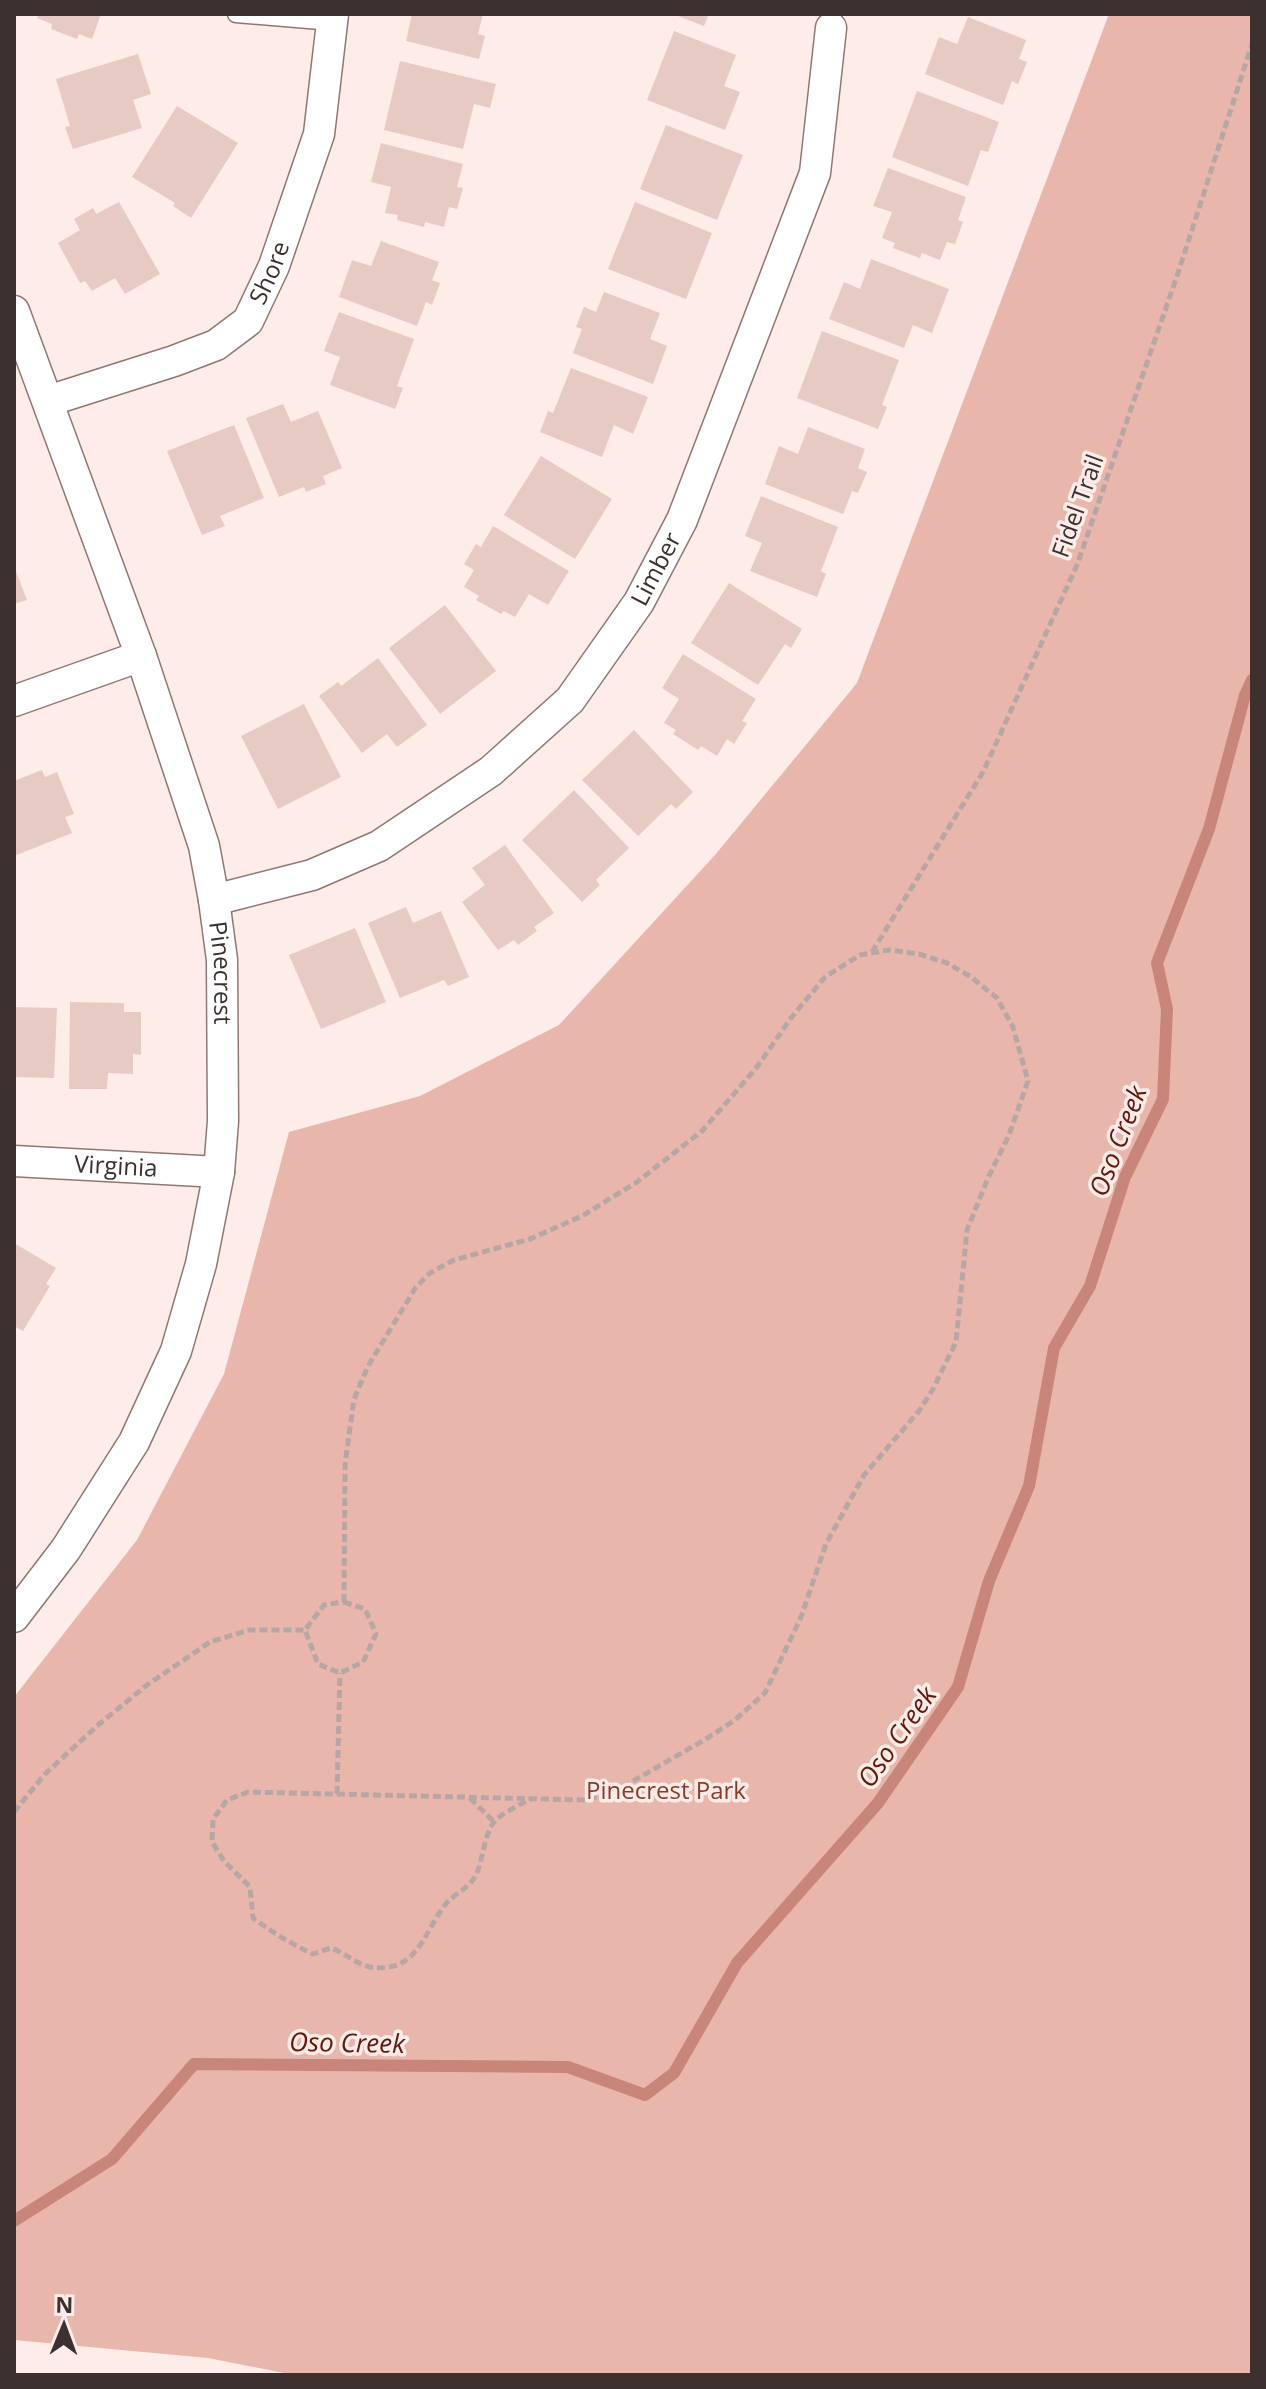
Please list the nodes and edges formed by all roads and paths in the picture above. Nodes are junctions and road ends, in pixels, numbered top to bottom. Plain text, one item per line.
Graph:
1 (236, 14) edge
2 (333, 18) edge
3 (831, 28) dead end
4 (1252, 44) edge
5 (14, 311) edge
6 (48, 401) junction
7 (141, 656) junction
8 (14, 701) edge
9 (214, 900) junction
10 (872, 952) junction
11 (14, 1161) edge
12 (219, 1172) junction
13 (344, 1602) junction
14 (14, 1617) edge
15 (305, 1630) junction
16 (340, 1673) junction
17 (337, 1794) junction
18 (470, 1798) junction
19 (530, 1799) junction
20 (14, 1812) edge
21 (494, 1822) junction

1 - 2 lane
2 - 6 street, Shore
3 - 9 street, Limber
4 - 10 path, Fidel Trail
5 - 6 street, Pinecrest
6 - 7 street, Pinecrest
7 - 8 street
7 - 9 street, Pinecrest
9 - 12 street, Pinecrest
10 - 13 path
10 - 19 path
11 - 12 street, Virginia
12 - 14 street, Pinecrest
13 - 15 path
13 - 16 path
15 - 16 path
15 - 20 path
16 - 17 path
17 - 18 path
17 - 21 path
18 - 19 path
18 - 21 path
19 - 21 path

